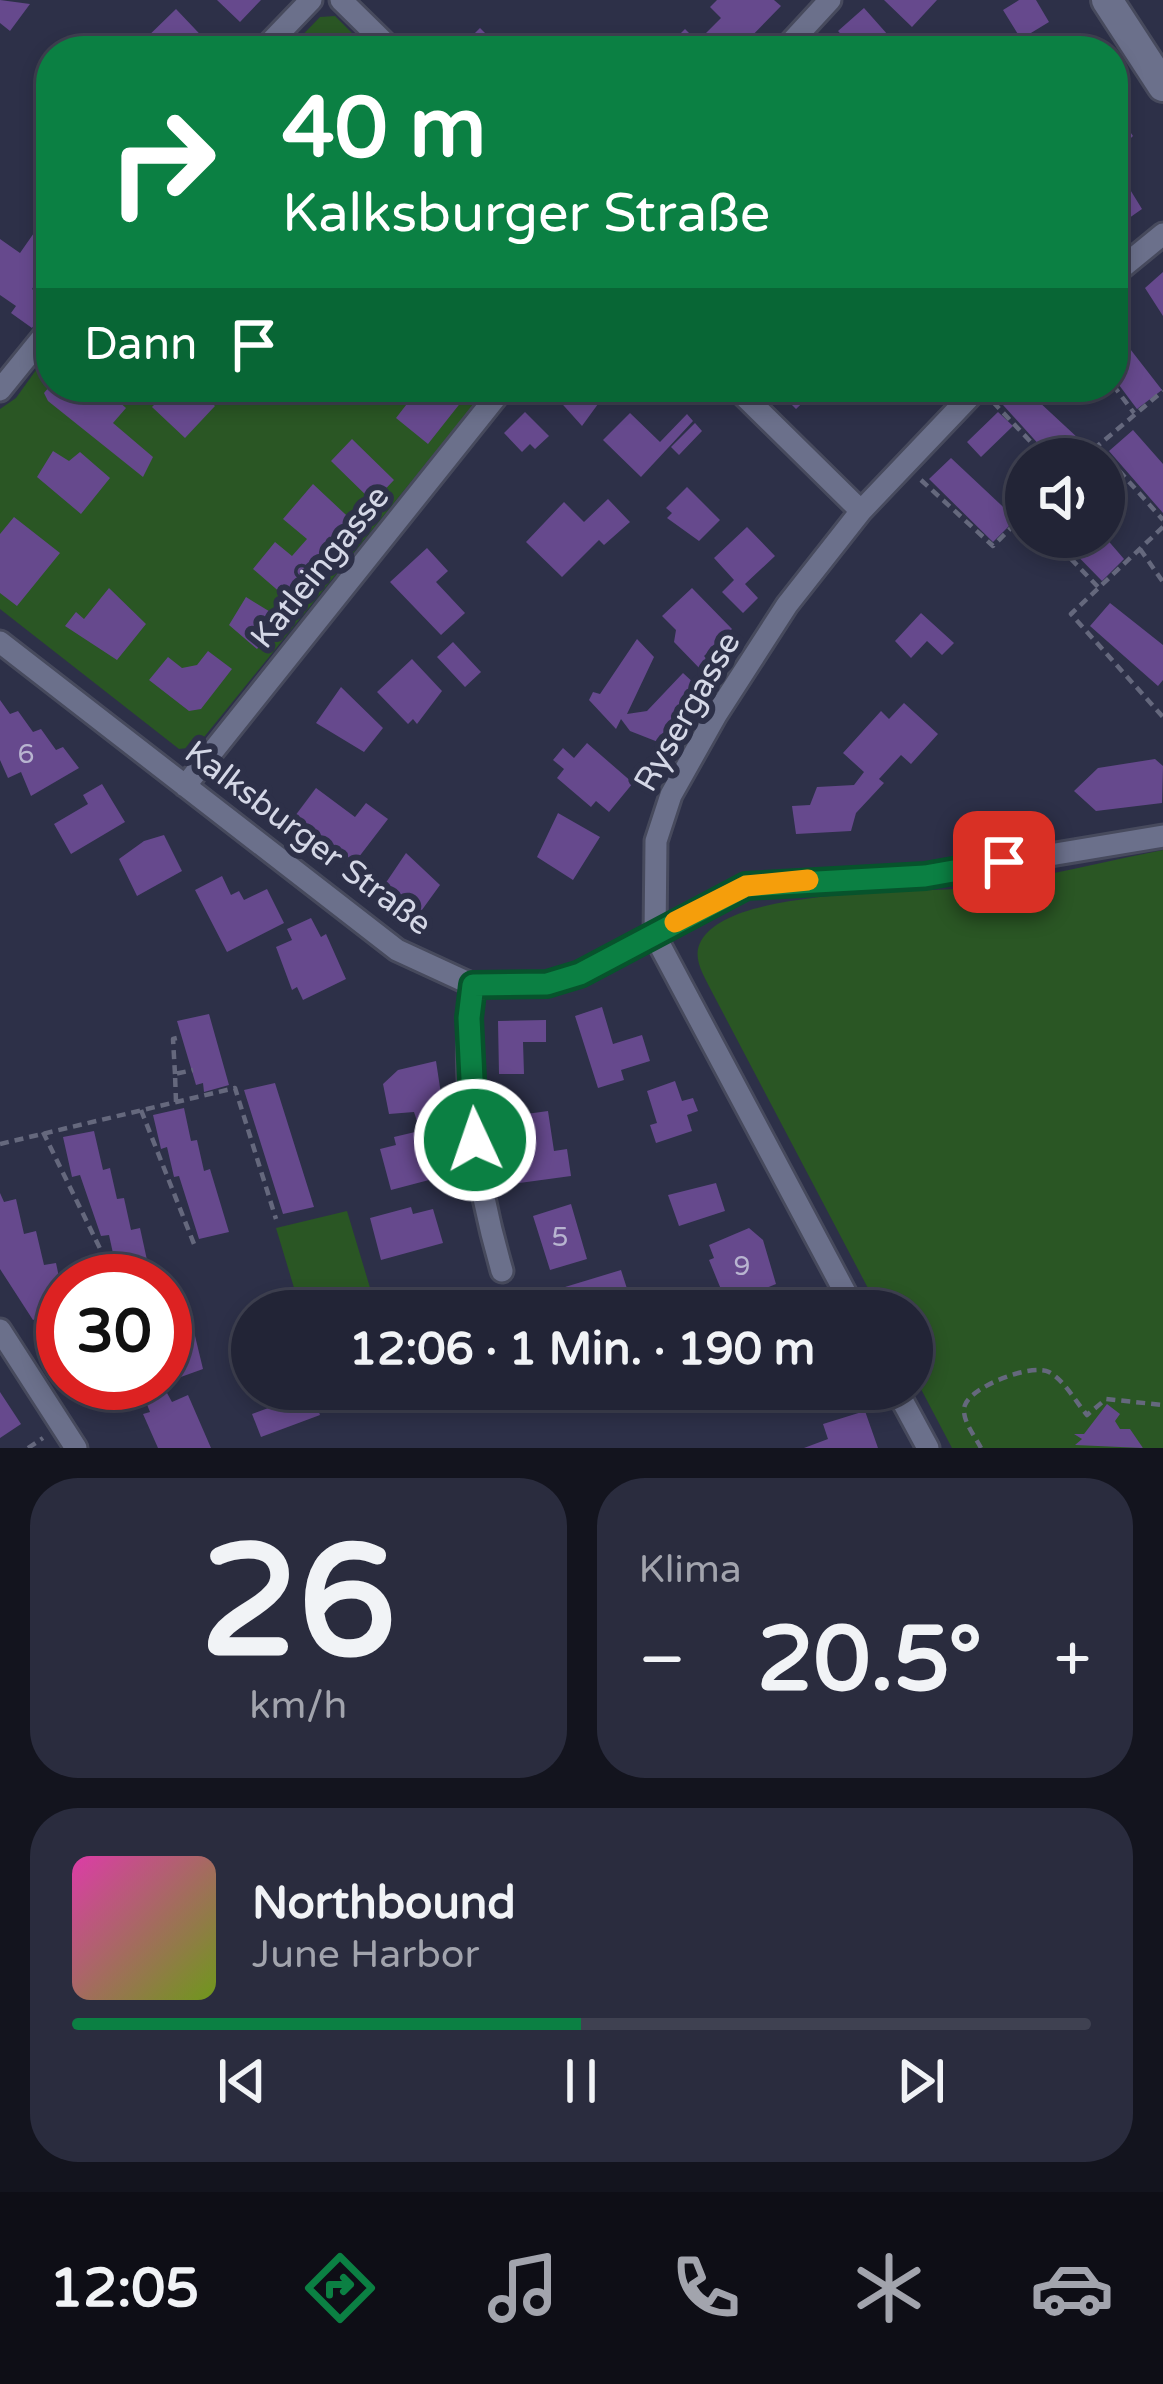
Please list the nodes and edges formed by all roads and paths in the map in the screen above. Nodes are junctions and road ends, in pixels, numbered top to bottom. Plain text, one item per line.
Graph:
1 (311, 0) edge
2 (341, 0) edge
3 (830, 0) edge
4 (1107, 0) edge
5 (276, 36) edge
6 (378, 36) edge
7 (796, 36) edge
8 (1163, 86) edge
9 (1163, 234) edge
10 (1128, 263) edge
11 (36, 346) edge
12 (0, 391) edge
13 (1163, 391) edge
14 (492, 402) edge
15 (750, 402) edge
16 (965, 402) edge
17 (1128, 402) edge
18 (995, 404) dead end
19 (1134, 413) junction
20 (1030, 438) edge
21 (1107, 438) edge
22 (1125, 473) edge
23 (918, 478) dead end
24 (861, 511) junction
25 (1163, 524) edge
26 (1005, 534) edge
27 (1140, 549) junction
28 (1073, 558) edge
29 (1163, 582) edge
30 (1099, 588) junction
31 (0, 642) edge
32 (1140, 670) dead end
33 (1132, 678) junction
34 (1163, 717) edge
35 (185, 786) junction
36 (1163, 836) edge
37 (655, 936) junction
38 (473, 985) junction
39 (181, 1037) dead end
40 (193, 1070) dead end
41 (175, 1074) junction
42 (176, 1102) junction
43 (141, 1110) junction
44 (44, 1132) junction
45 (0, 1144) edge
46 (276, 1219) dead end
47 (194, 1244) dead end
48 (102, 1254) edge
49 (502, 1271) dead end
50 (844, 1290) edge
51 (0, 1330) edge
52 (1163, 1405) edge
53 (907, 1410) edge
54 (47, 1436) dead end
55 (28, 1448) edge
56 (76, 1448) edge
57 (928, 1448) edge
58 (981, 1448) edge

1 - 5 street
2 - 6 street
3 - 7 street
4 - 8 street
9 - 10 street
11 - 12 street
13 - 19 path
14 - 35 street, Katleingasse
15 - 24 street
16 - 24 street, Rysergasse
17 - 19 path
18 - 20 path
19 - 21 path
22 - 25 path
23 - 26 path
24 - 37 street, Rysergasse
25 - 27 path
27 - 29 path
27 - 30 path
28 - 30 path
30 - 33 path
31 - 35 street, Kalksburger Straße
32 - 33 path
33 - 34 path
35 - 38 street, Kalksburger Straße
36 - 37 street, Kalksburger Straße
37 - 38 street, Kalksburger Straße
37 - 50 street, Rysergasse
38 - 49 street
39 - 41 path
40 - 41 path
41 - 42 path
42 - 43 path
42 - 46 path
43 - 44 path
43 - 47 path
44 - 45 path
44 - 48 path
51 - 56 street
52 - 58 path
53 - 57 street
54 - 55 path

